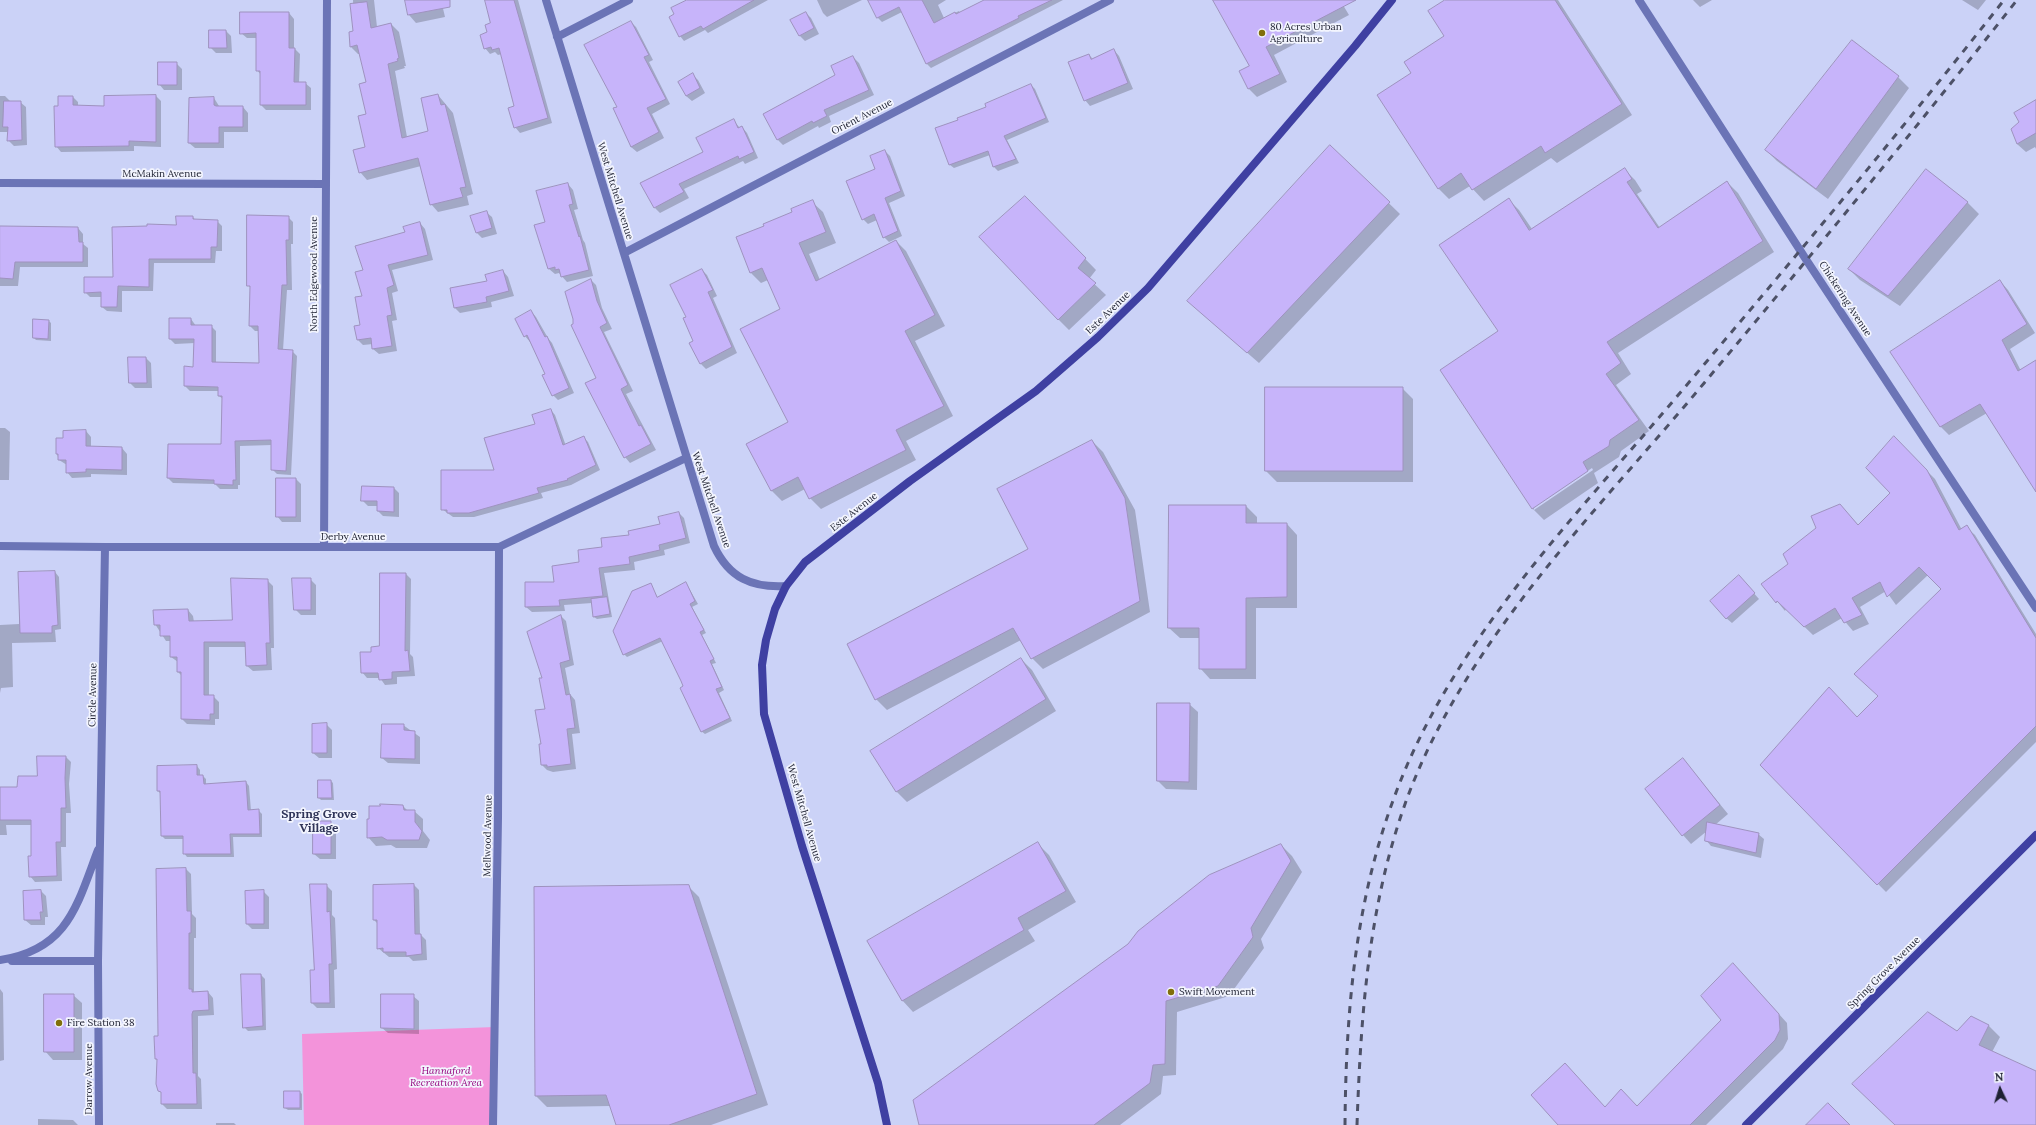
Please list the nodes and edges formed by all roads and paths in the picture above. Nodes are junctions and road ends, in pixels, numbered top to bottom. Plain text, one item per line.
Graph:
1 (327, 0) edge
2 (546, 0) edge
3 (629, 0) edge
4 (1110, 0) edge
5 (1392, 0) edge
6 (1639, 0) edge
7 (557, 37) junction
8 (0, 183) edge
9 (325, 184) junction
10 (624, 253) junction
11 (686, 458) junction
12 (0, 546) edge
13 (324, 547) junction
14 (499, 547) junction
15 (105, 548) junction
16 (786, 586) junction
17 (2036, 608) edge
18 (2036, 835) edge
19 (100, 843) junction
20 (0, 961) edge
21 (98, 961) junction
22 (99, 1125) edge
23 (493, 1125) edge
24 (886, 1125) edge
25 (1746, 1125) edge

1 - 9 street, North Edgewood Avenue
2 - 7 street, West Mitchell Avenue
3 - 7 street
4 - 10 street, Orient Avenue
5 - 16 street, Este Avenue
6 - 17 street, Chickering Avenue
7 - 10 street, West Mitchell Avenue
8 - 9 street, McMakin Avenue
9 - 13 street, North Edgewood Avenue
10 - 11 street, West Mitchell Avenue
11 - 14 street, Derby Avenue
11 - 16 street, West Mitchell Avenue
12 - 15 street, Derby Avenue
13 - 14 street, Derby Avenue
13 - 15 street, Derby Avenue
14 - 23 street, Mellwood Avenue
15 - 19 street, Circle Avenue
16 - 24 street, West Mitchell Avenue
18 - 25 street, Spring Grove Avenue
19 - 20 street, Circle Avenue
19 - 21 street, Circle Avenue
20 - 21 street, Circle Avenue
21 - 22 street, Darrow Avenue

